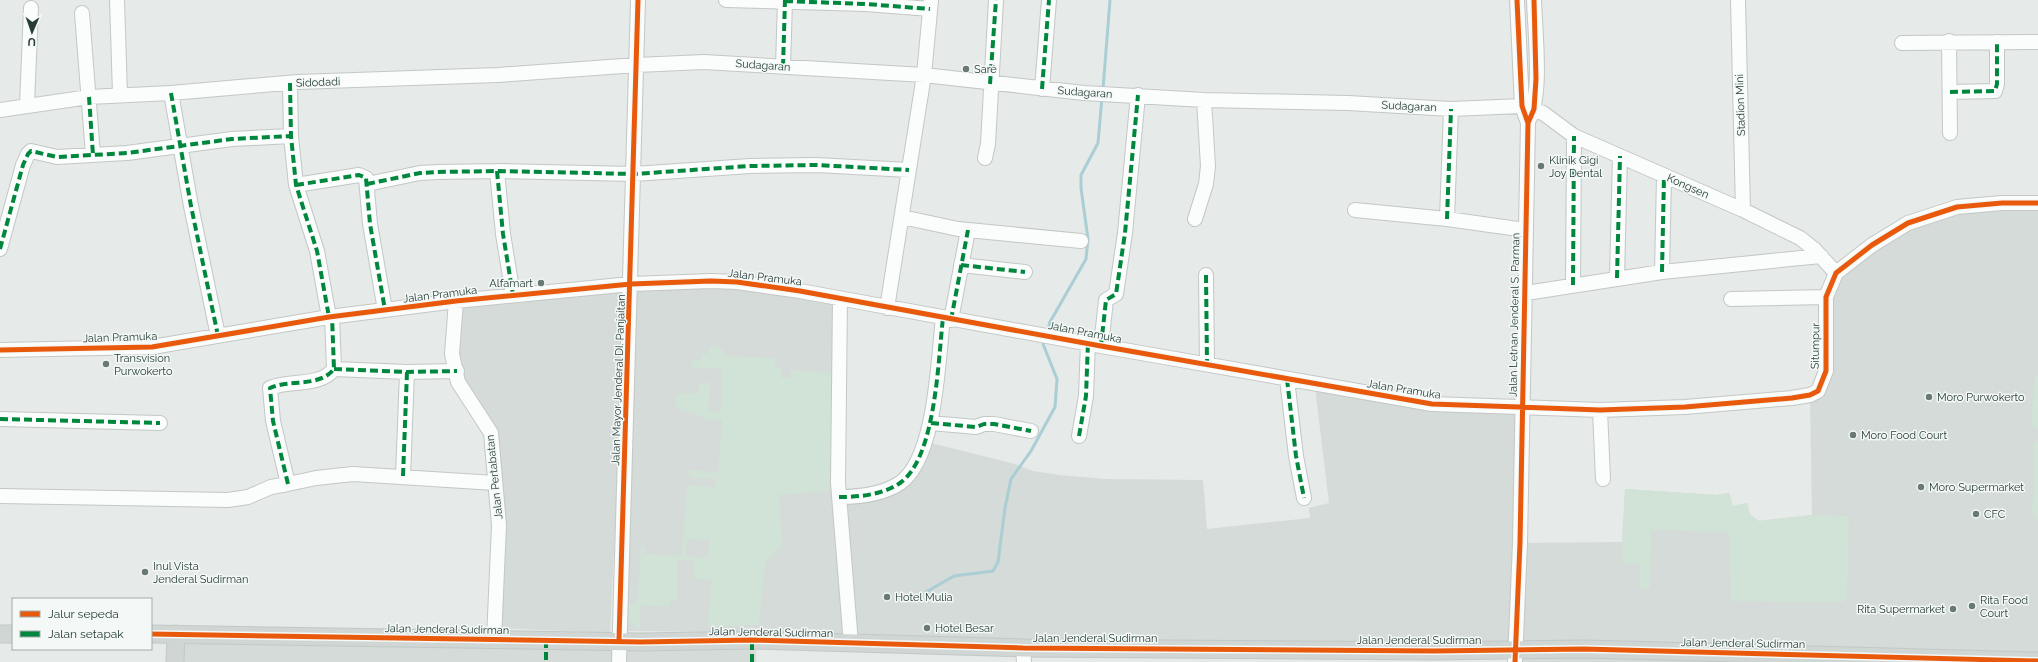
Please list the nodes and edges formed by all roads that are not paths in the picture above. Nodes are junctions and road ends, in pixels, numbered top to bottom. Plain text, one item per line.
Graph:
1 (117, 0) edge
2 (638, 0) edge
3 (726, 0) edge
4 (785, 0) edge
5 (996, 0) edge
6 (1049, 0) edge
7 (1517, 0) edge
8 (1534, 0) edge
9 (1738, 0) edge
10 (931, 4) edge
11 (31, 8) dead end
12 (82, 13) dead end
13 (1950, 41) junction
14 (1997, 42) junction
15 (2038, 42) edge
16 (1902, 43) dead end
17 (637, 65) junction
18 (783, 67) junction
19 (924, 75) junction
20 (290, 83) junction
21 (990, 84) junction
22 (1042, 89) junction
23 (1950, 92) junction
24 (171, 93) junction
25 (120, 94) junction
26 (1138, 95) junction
27 (89, 97) junction
28 (1204, 100) junction
29 (27, 105) junction
30 (1451, 108) junction
31 (1528, 108) junction
32 (0, 110) edge
33 (1950, 133) dead end
34 (291, 136) junction
35 (1574, 136) junction
36 (181, 146) junction
37 (93, 155) junction
38 (1620, 156) junction
39 (985, 158) dead end
40 (909, 170) junction
41 (497, 171) junction
42 (634, 174) junction
43 (1664, 176) junction
44 (367, 184) junction
45 (296, 185) junction
46 (2038, 203) edge
47 (1355, 210) dead end
48 (1743, 210) junction
49 (902, 218) junction
50 (1195, 219) dead end
51 (1446, 219) junction
52 (968, 230) junction
53 (1526, 230) junction
54 (1081, 241) dead end
55 (0, 249) edge
56 (1821, 256) junction
57 (961, 265) junction
58 (1025, 272) dead end
59 (1662, 272) junction
60 (1836, 273) junction
61 (1206, 275) dead end
62 (1617, 278) junction
63 (631, 284) junction
64 (1573, 286) junction
65 (1526, 293) junction
66 (513, 295) junction
67 (1826, 297) junction
68 (840, 299) junction
69 (1732, 299) dead end
70 (456, 302) junction
71 (887, 308) junction
72 (385, 310) junction
73 (331, 317) junction
74 (947, 319) junction
75 (218, 336) junction
76 (1094, 344) junction
77 (0, 350) edge
78 (1207, 364) junction
79 (334, 369) junction
80 (456, 370) junction
81 (407, 372) junction
82 (1287, 379) junction
83 (1522, 408) junction
84 (1600, 410) junction
85 (0, 419) edge
86 (160, 423) dead end
87 (931, 423) junction
88 (1031, 431) dead end
89 (1079, 436) dead end
90 (403, 476) junction
91 (1603, 479) dead end
92 (496, 483) junction
93 (288, 484) junction
94 (0, 496) edge
95 (838, 497) junction
96 (1304, 498) dead end
97 (0, 634) edge
98 (12, 634) edge
99 (152, 634) edge
100 (176, 634) junction
101 (494, 639) junction
102 (619, 640) junction
103 (851, 644) junction
104 (1023, 655) edge
105 (1515, 656) edge
106 (2038, 661) edge
107 (175, 662) edge
108 (618, 662) edge

1 - 25 street
2 - 17 street, Jalan Mayor Jenderal DI. Panjaitan
3 - 4 street
4 - 10 street
4 - 18 street
5 - 21 street
6 - 22 street
7 - 31 street, Jalan Letnan Jenderal S. Parman
8 - 31 street, Jalan Letnan Jenderal S. Parman
9 - 48 street, Stadion Mini
10 - 19 street
11 - 29 street
12 - 27 street
13 - 14 street
13 - 16 street
13 - 23 street
14 - 15 street
14 - 23 street
17 - 18 street, Sudagaran
17 - 20 street, Sidodadi
17 - 42 street, Jalan Mayor Jenderal DI. Panjaitan
18 - 19 street, Sudagaran
19 - 21 street, Sudagaran
19 - 40 street
20 - 24 street, Sidodadi
20 - 34 street
21 - 22 street, Sudagaran
21 - 39 street
22 - 26 street, Sudagaran
23 - 33 street
24 - 25 street, Sidodadi
24 - 36 street
25 - 27 street, Sidodadi
26 - 28 street, Sudagaran
26 - 76 street
27 - 29 street, Sidodadi
27 - 37 street
28 - 30 street, Sudagaran
28 - 50 street
29 - 32 street, Sidodadi
30 - 31 street, Sudagaran
30 - 51 street
31 - 35 street, Kongsen
31 - 53 street, Jalan Letnan Jenderal S. Parman
34 - 36 street
34 - 45 street
35 - 38 street, Kongsen
35 - 64 street
36 - 37 street
36 - 75 street
37 - 55 street
38 - 43 street, Kongsen
38 - 62 street
40 - 42 street
40 - 49 street
41 - 42 street
41 - 44 street
41 - 66 street
42 - 63 street, Jalan Mayor Jenderal DI. Panjaitan
43 - 48 street, Kongsen
43 - 59 street
44 - 45 street
44 - 72 street
45 - 73 street
46 - 60 street, Situmpur
47 - 51 street
48 - 56 street, Kongsen
49 - 52 street
49 - 71 street
51 - 53 street
52 - 54 street
52 - 57 street
53 - 65 street, Jalan Letnan Jenderal S. Parman
56 - 59 street
56 - 60 street, Kongsen
57 - 58 street
57 - 74 street
59 - 62 street
60 - 67 street, Situmpur
61 - 78 street
62 - 64 street
63 - 66 street, Jalan Pramuka
63 - 68 street, Jalan Pramuka
63 - 102 street, Jalan Mayor Jenderal DI. Panjaitan
64 - 65 street
65 - 83 street, Jalan Letnan Jenderal S. Parman
66 - 70 street, Jalan Pramuka
67 - 69 street
67 - 84 street, Situmpur
68 - 71 street, Jalan Pramuka
68 - 95 street
70 - 72 street, Jalan Pramuka
70 - 80 street, Jalan Pertabatan
71 - 74 street, Jalan Pramuka
72 - 73 street, Jalan Pramuka
73 - 75 street, Jalan Pramuka
73 - 79 street
74 - 76 street, Jalan Pramuka
74 - 87 street
75 - 77 street, Jalan Pramuka
76 - 78 street, Jalan Pramuka
76 - 89 street
78 - 82 street, Jalan Pramuka
79 - 81 street
79 - 93 street
80 - 81 street
80 - 92 street, Jalan Pertabatan
81 - 90 street
82 - 83 street, Jalan Pramuka
82 - 96 street
83 - 84 street, Situmpur
83 - 105 street, Jalan Letnan Jenderal S. Parman
84 - 91 street
85 - 86 street
87 - 88 street
87 - 95 street
90 - 92 street
90 - 93 street
92 - 101 street, Jalan Pertabatan
93 - 94 street
95 - 103 street
97 - 98 main road
99 - 100 main road, Jalan Jenderal Sudirman
100 - 101 main road, Jalan Jenderal Sudirman
100 - 107 main road
101 - 102 main road, Jalan Jenderal Sudirman
102 - 103 main road, Jalan Jenderal Sudirman
102 - 108 street, Jalan Mayor Jenderal DI. Panjaitan
103 - 104 main road, Jalan Jenderal Sudirman
104 - 105 main road, Jalan Jenderal Sudirman
105 - 106 main road, Jalan Jenderal Sudirman

